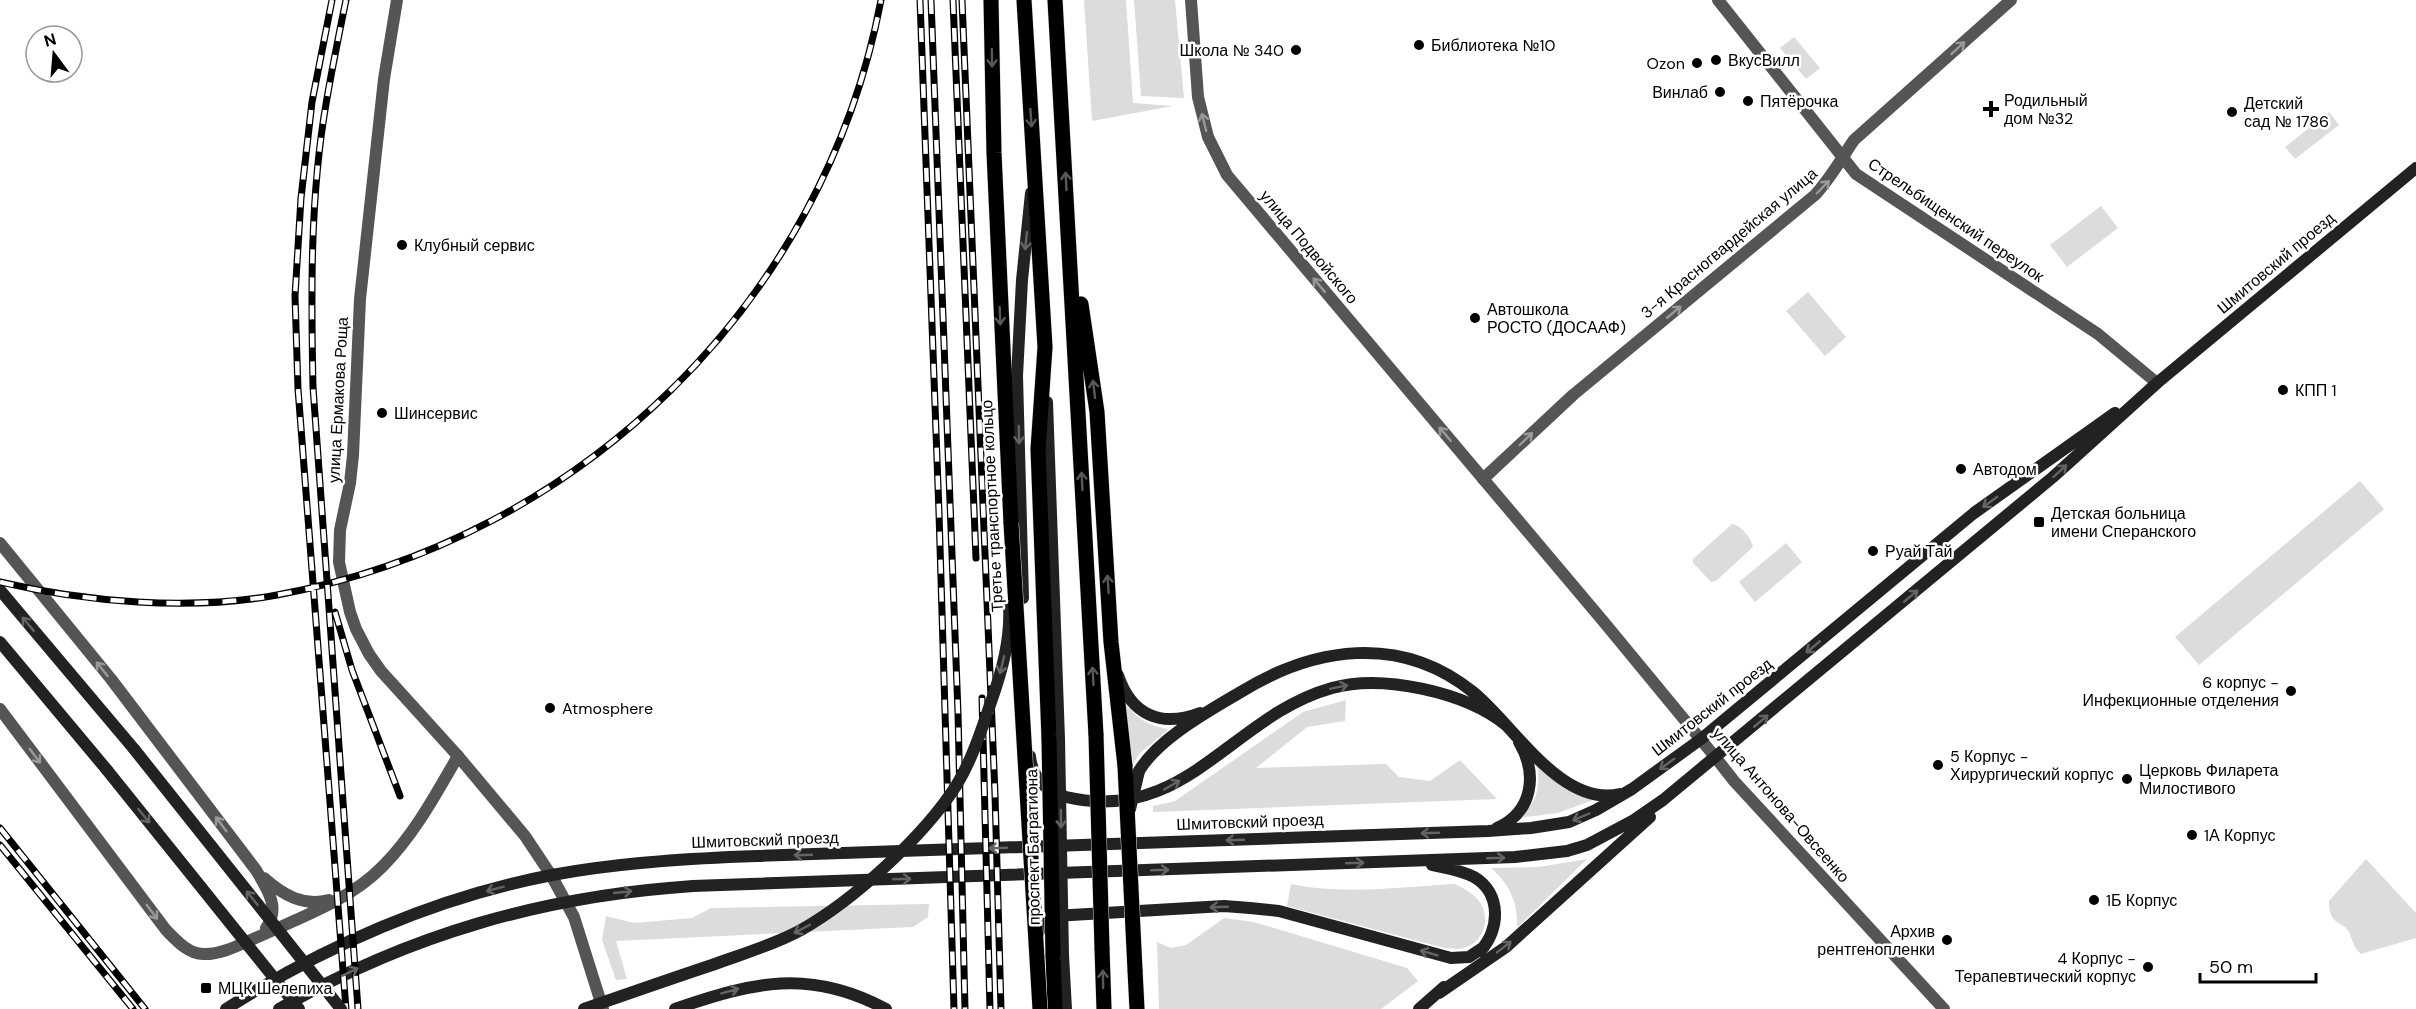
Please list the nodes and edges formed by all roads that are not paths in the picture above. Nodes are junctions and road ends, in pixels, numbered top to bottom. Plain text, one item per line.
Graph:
1 (397, 0) edge
2 (991, 0) edge
3 (1024, 0) edge
4 (1055, 0) edge
5 (1191, 0) edge
6 (1718, 0) edge
7 (2011, 0) edge
8 (1842, 157) junction
9 (1034, 162) junction
10 (2416, 168) edge
11 (1069, 239) junction
12 (2157, 383) junction
13 (1483, 479) junction
14 (1011, 523) junction
15 (0, 543) edge
16 (0, 590) edge
17 (0, 642) edge
18 (1111, 642) junction
19 (1223, 702) junction
20 (0, 709) edge
21 (1509, 730) junction
22 (1701, 739) junction
23 (458, 756) junction
24 (1716, 758) junction
25 (1132, 769) junction
26 (1632, 789) junction
27 (1488, 831) junction
28 (1417, 861) junction
29 (256, 870) junction
30 (551, 875) junction
31 (339, 898) junction
32 (566, 901) junction
33 (254, 939) junction
34 (1484, 947) junction
35 (1058, 955) junction
36 (1439, 993) junction
37 (226, 1009) edge
38 (279, 1009) edge
39 (299, 1009) edge
40 (341, 1009) edge
41 (584, 1009) edge
42 (603, 1009) edge
43 (675, 1009) edge
44 (886, 1009) edge
45 (1037, 1009) edge
46 (1055, 1009) edge
47 (1066, 1009) edge
48 (1104, 1009) edge
49 (1138, 1009) edge
50 (1419, 1009) edge
51 (1944, 1009) edge

1 - 23 street, улица Ермакова Роща
2 -> 14 main road, Третье транспортное кольцо
3 -> 9 main road
11 -> 4 main road
13 -> 5 street, улица Подвойского
6 - 8 street, Стрельбищенский переулок
8 -> 7 street, 3-я Красногвардейская улица
8 - 12 street, Стрельбищенский переулок
13 -> 8 street, 3-я Красногвардейская улица
9 -> 21 main road
9 -> 35 main road, проспект Багратиона, bridge
10 - 12 main road, Шмитовский проезд
18 -> 11 main road
48 -> 11 main road, bridge
12 -> 22 main road, Шмитовский проезд
24 -> 12 main road, Шмитовский проезд
13 - 22 street, улица Антонова-Овсеенко
14 -> 41 main road, bridge
14 - 45 main road, Третье транспортное кольцо, bridge
29 -> 15 street
40 -> 16 main road, bridge
17 -> 39 main road, bridge
18 - 19 main road
18 - 25 main road
19 - 21 main road
19 - 25 main road
20 -> 33 street
21 - 26 main road
21 - 27 main road
22 - 24 street, улица Антонова-Овсеенко
22 -> 26 main road, Шмитовский проезд
23 - 30 street, улица Ермакова Роща
23 - 31 street
28 -> 24 main road, Шмитовский проезд
36 -> 24 main road
24 - 51 street, улица Антонова-Овсеенко
25 - 49 main road, bridge
26 -> 27 main road, Шмитовский проезд
27 -> 30 main road, Шмитовский проезд
32 -> 28 main road, Шмитовский проезд
28 - 34 main road
29 - 31 street
29 - 33 street
30 - 32 street, улица Ермакова Роща
30 -> 37 main road, Шмитовский проезд
31 - 33 street
38 -> 32 main road, Шмитовский проезд
32 - 42 street, улица Ермакова Роща
34 - 36 main road
34 -> 45 main road
35 - 46 main road, проспект Багратиона
35 - 47 main road
36 - 50 main road
43 -> 44 main road

